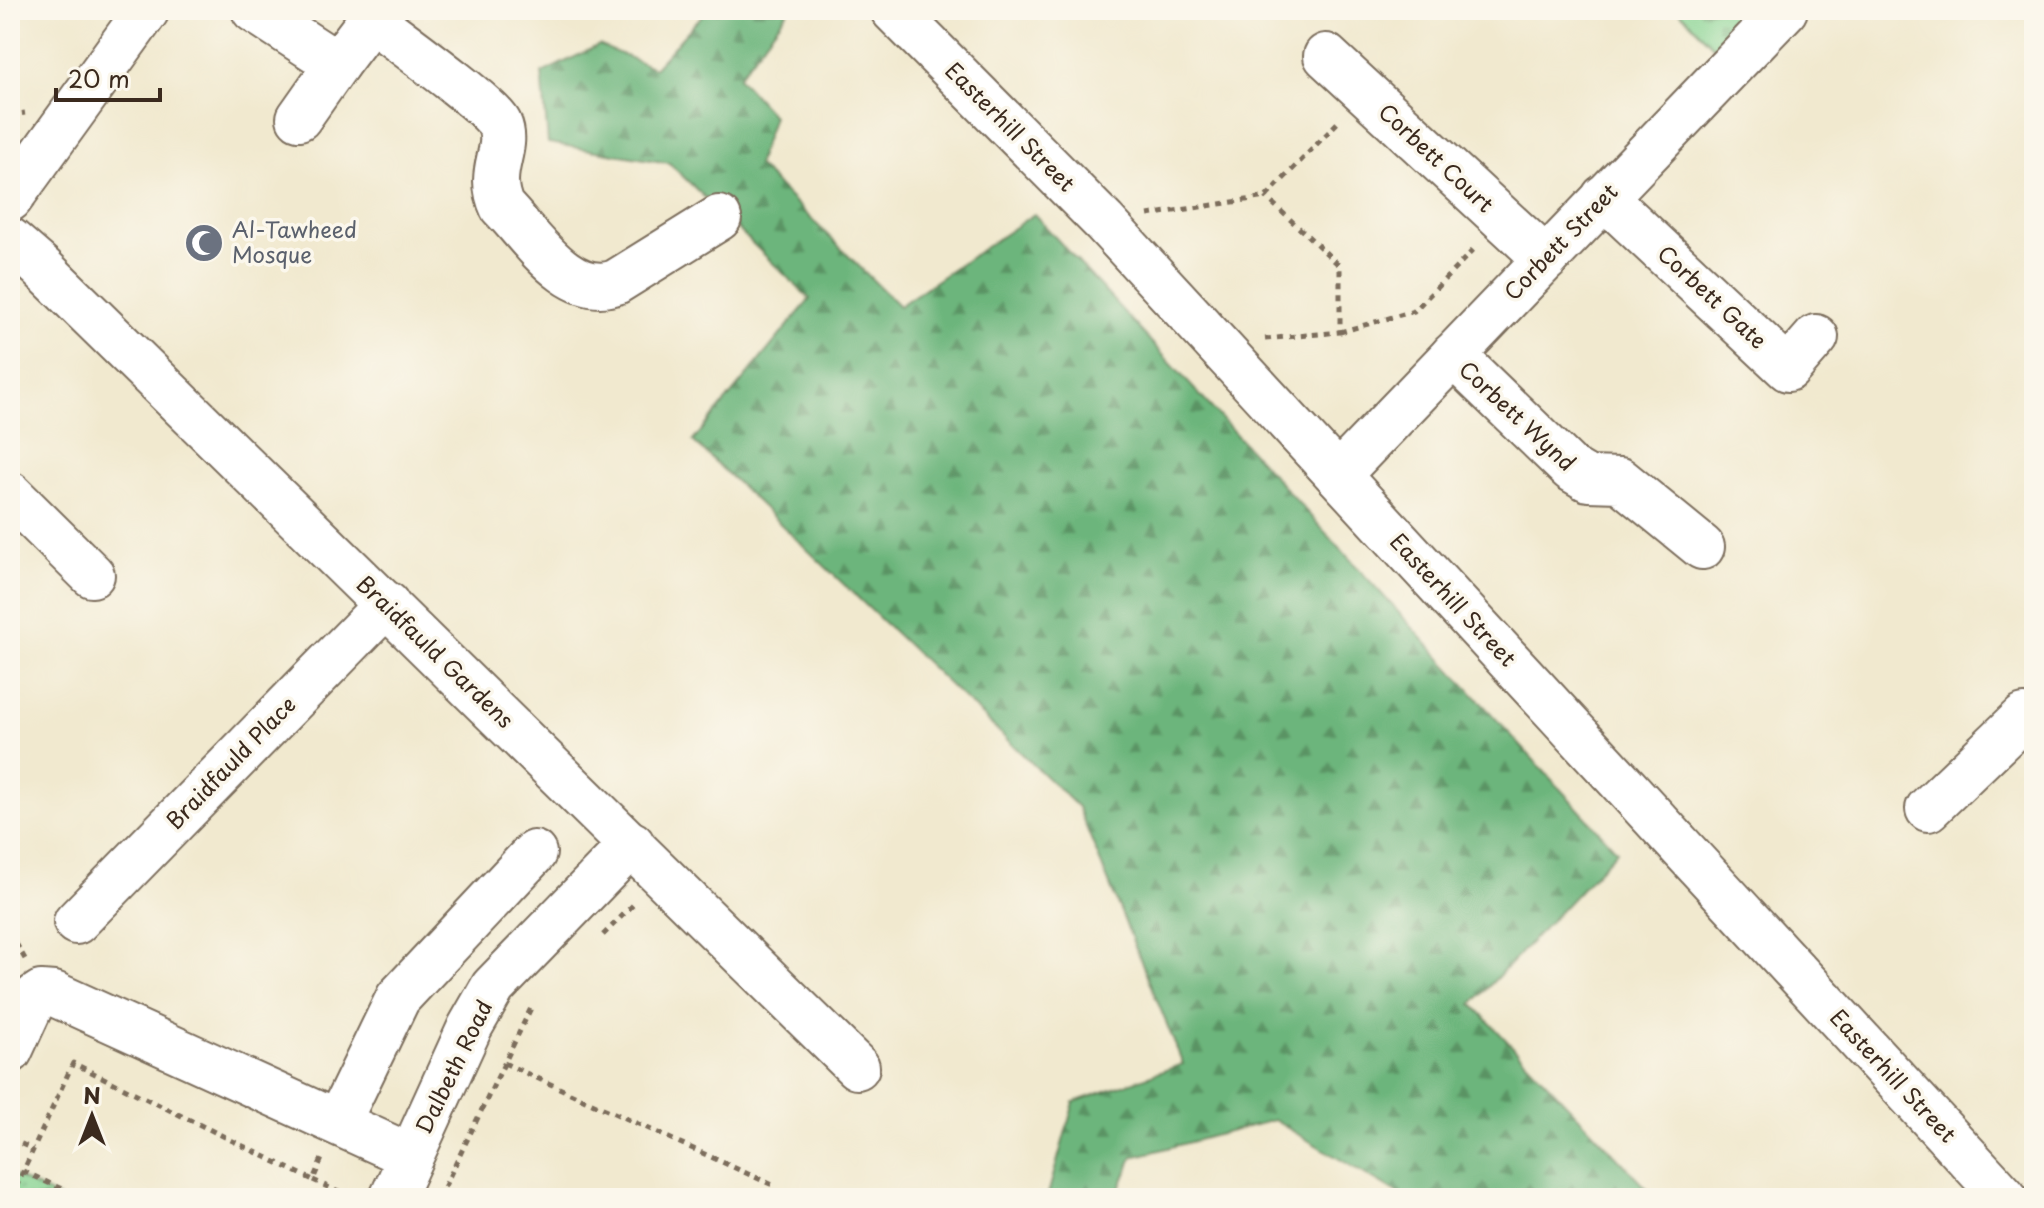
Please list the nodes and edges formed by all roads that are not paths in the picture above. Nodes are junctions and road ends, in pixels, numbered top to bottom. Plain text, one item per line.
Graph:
1 (147, 10) edge
2 (254, 10) edge
3 (893, 10) edge
4 (1785, 10) edge
5 (374, 14) edge
6 (1326, 56) dead end
7 (337, 64) junction
8 (299, 118) dead end
9 (1604, 197) junction
10 (10, 199) edge
11 (719, 218) dead end
12 (10, 240) edge
13 (1546, 259) junction
14 (1816, 337) dead end
15 (1453, 355) junction
16 (1338, 475) junction
17 (10, 494) edge
18 (1702, 547) dead end
19 (92, 575) dead end
20 (387, 604) junction
21 (2031, 717) edge
22 (1928, 809) dead end
23 (632, 844) junction
24 (534, 853) dead end
25 (76, 922) dead end
26 (10, 1051) edge
27 (857, 1067) dead end
28 (338, 1122) junction
29 (410, 1156) junction
30 (392, 1198) edge
31 (2005, 1198) edge

1 - 10 street
2 - 7 street
3 - 16 street, Easterhill Street
4 - 9 street, Corbett Street
5 - 7 street
5 - 11 street
6 - 13 street, Corbett Court
7 - 8 street
9 - 13 street, Corbett Street
9 - 14 street, Corbett Gate
12 - 20 street, Braidfauld Gardens
13 - 15 street, Corbett Street
15 - 16 street, Corbett Street
15 - 18 street, Corbett Wynd
16 - 31 street, Easterhill Street
17 - 19 street
20 - 23 street, Braidfauld Gardens
20 - 25 street, Braidfauld Place
21 - 22 street
23 - 27 street, Braidfauld Gardens
23 - 29 street, Dalbeth Road
24 - 28 street
26 - 28 street
28 - 29 street
29 - 30 street, Dalbeth Road

